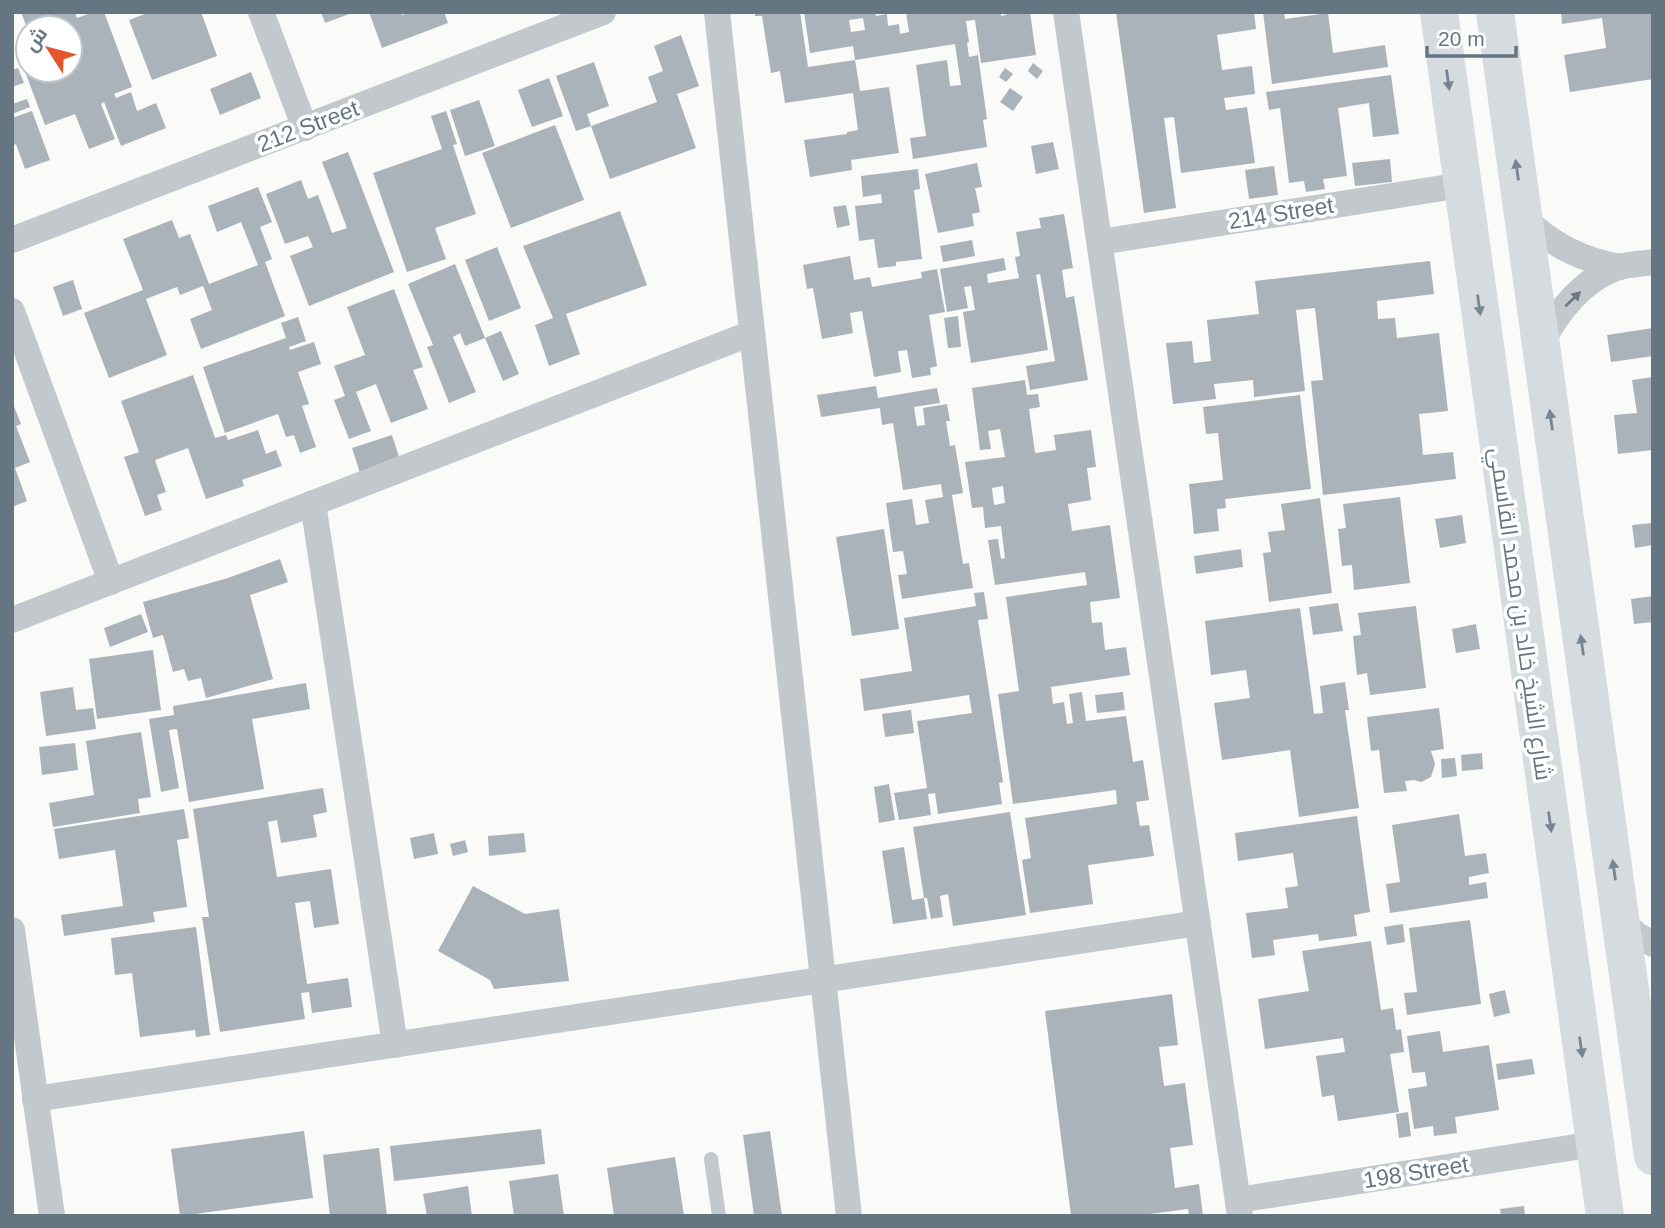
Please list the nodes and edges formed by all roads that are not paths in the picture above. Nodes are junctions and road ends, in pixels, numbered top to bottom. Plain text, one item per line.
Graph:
1 (261, 12) edge
2 (603, 12) edge
3 (717, 12) edge
4 (1066, 12) edge
5 (1438, 12) edge
6 (1494, 12) edge
7 (305, 128) junction
8 (1462, 185) junction
9 (1524, 218) junction
10 (12, 240) edge
11 (1100, 242) junction
12 (1653, 262) edge
13 (1620, 267) junction
14 (12, 311) edge
15 (752, 333) junction
16 (1541, 344) junction
17 (313, 503) junction
18 (111, 582) junction
19 (12, 620) edge
20 (1621, 921) junction
21 (1198, 923) junction
22 (12, 930) edge
23 (1653, 944) edge
24 (823, 980) junction
25 (1644, 1015) edge
26 (395, 1045) junction
27 (35, 1099) junction
28 (1595, 1144) junction
29 (1653, 1156) edge
30 (711, 1159) dead end
31 (1239, 1208) edge
32 (51, 1216) edge
33 (719, 1216) edge
34 (849, 1216) edge
35 (1605, 1216) edge

1 - 7 street
2 - 7 street, 212 Street
3 - 15 street
4 - 11 street
5 -> 8 main road, شارع الشيخ خالد بن محمد القاسمي
9 -> 6 main road
7 - 10 street, 212 Street
8 - 11 street, 214 Street
8 -> 28 main road, شارع الشيخ خالد بن محمد القاسمي
9 - 13 street
9 - 16 main road
11 - 21 street
12 - 13 street
16 -> 13 street
14 - 18 street
15 - 17 street
15 - 24 street
20 -> 16 main road
17 - 18 street
17 - 26 street
18 - 19 street
20 - 23 street
20 - 25 main road
21 - 24 street
21 - 31 street
22 - 27 street
24 - 26 street
24 - 34 street
25 - 29 main road
26 - 27 street
27 - 32 street
28 - 31 street, 198 Street
28 - 35 main road, شارع الشيخ خالد بن محمد القاسمي
30 - 33 lane

